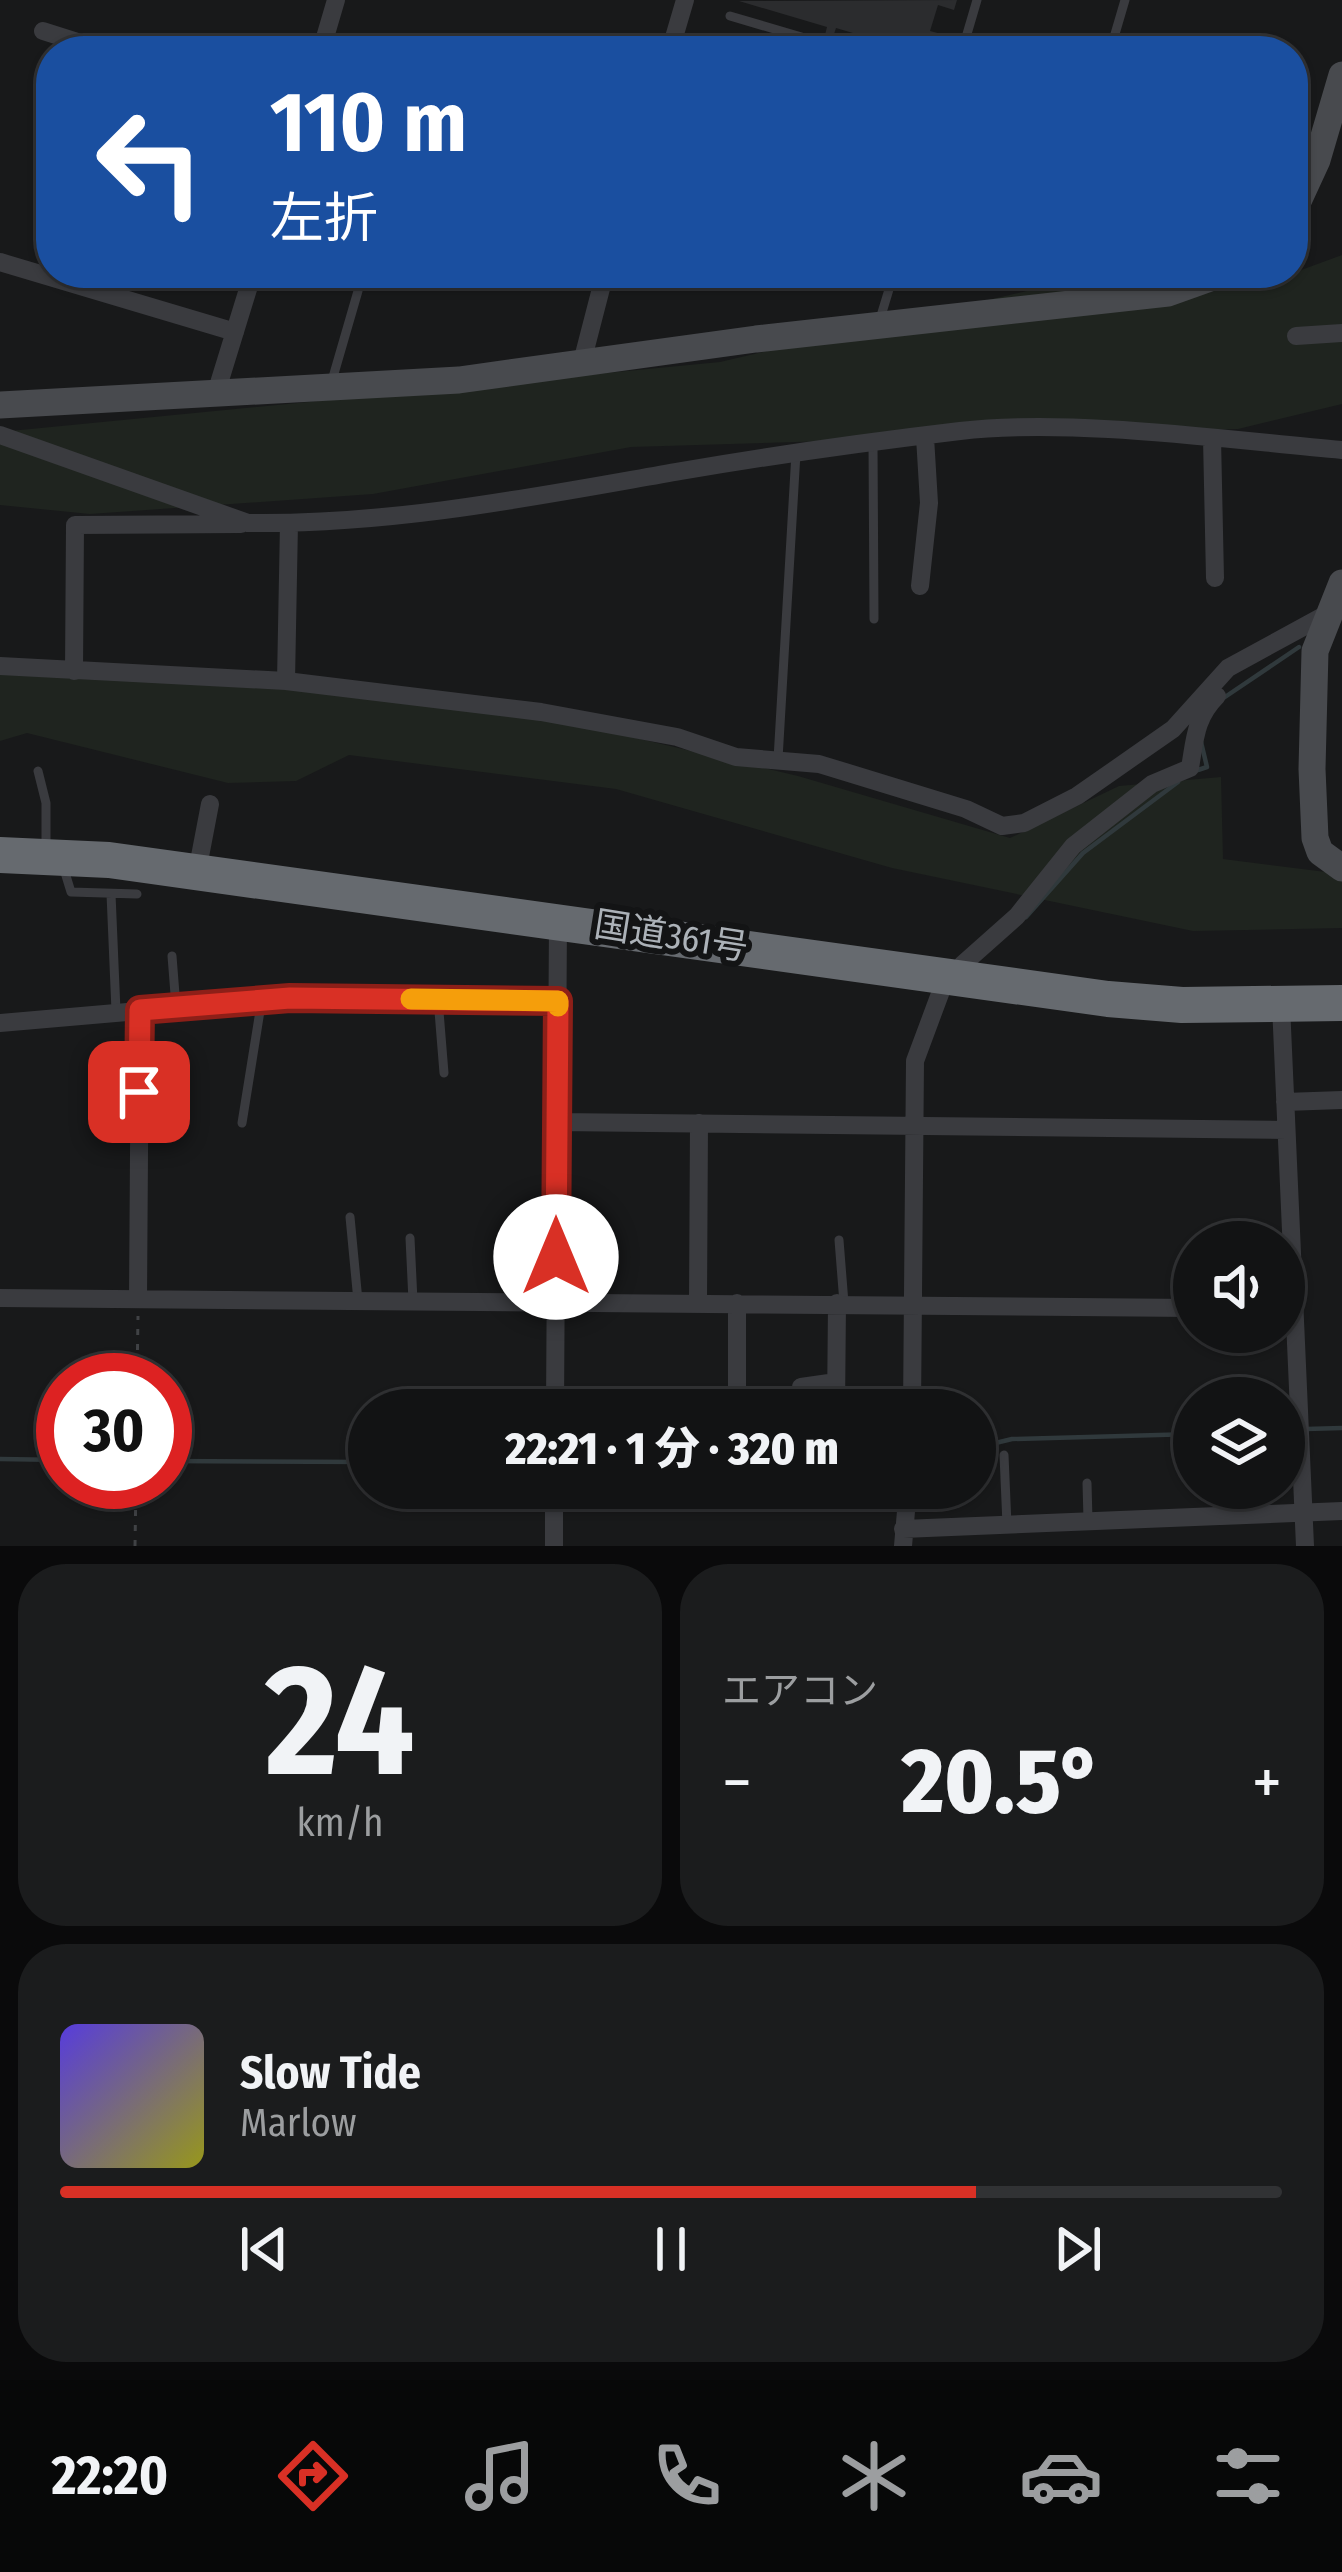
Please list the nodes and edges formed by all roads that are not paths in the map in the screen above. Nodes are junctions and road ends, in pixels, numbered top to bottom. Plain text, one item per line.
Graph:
1 (336, 0) edge
2 (685, 0) edge
3 (977, 0) edge
4 (1125, 0) edge
5 (730, 16) dead end
6 (43, 31) dead end
7 (59, 36) edge
8 (325, 36) edge
9 (674, 36) edge
10 (798, 36) edge
11 (966, 36) edge
12 (1114, 36) edge
13 (1342, 75) edge
14 (1308, 180) edge
15 (0, 262) edge
16 (36, 273) edge
17 (87, 288) edge
18 (248, 288) edge
19 (601, 288) edge
20 (889, 288) edge
21 (1182, 288) edge
22 (358, 292) dead end
23 (878, 326) junction
24 (235, 332) junction
25 (1342, 333) edge
26 (1296, 336) dead end
27 (582, 362) junction
28 (330, 390) junction
29 (216, 394) junction
30 (0, 405) edge
31 (0, 434) edge
32 (926, 436) junction
33 (1212, 438) junction
34 (873, 442) junction
35 (1342, 450) edge
36 (796, 453) junction
37 (248, 523) junction
38 (289, 523) junction
39 (1215, 578) dead end
40 (1342, 583) edge
41 (920, 586) dead end
42 (1327, 614) junction
43 (874, 619) dead end
44 (0, 666) edge
45 (74, 671) junction
46 (286, 681) junction
47 (778, 760) junction
48 (38, 771) dead end
49 (210, 804) dead end
50 (53, 854) junction
51 (0, 855) edge
52 (1342, 868) edge
53 (196, 872) junction
54 (111, 894) junction
55 (137, 894) dead end
56 (558, 919) junction
57 (172, 956) dead end
58 (952, 976) junction
59 (438, 999) junction
60 (255, 1000) junction
61 (558, 1001) junction
62 (1342, 1003) edge
63 (1281, 1005) junction
64 (176, 1007) junction
65 (140, 1010) junction
66 (116, 1011) junction
67 (0, 1023) edge
68 (444, 1073) dead end
69 (1342, 1100) edge
70 (1285, 1102) junction
71 (556, 1121) junction
72 (242, 1123) dead end
73 (699, 1123) junction
74 (917, 1125) junction
75 (1286, 1130) junction
76 (350, 1217) dead end
77 (1288, 1221) edge
78 (410, 1238) dead end
79 (839, 1240) dead end
80 (0, 1298) edge
81 (138, 1300) junction
82 (358, 1301) junction
83 (413, 1301) junction
84 (556, 1302) junction
85 (698, 1303) junction
86 (736, 1303) junction
87 (840, 1304) junction
88 (917, 1305) junction
89 (1173, 1307) edge
90 (1294, 1353) edge
91 (836, 1382) junction
92 (801, 1387) dead end
93 (555, 1389) edge
94 (737, 1389) edge
95 (836, 1389) edge
96 (912, 1389) edge
97 (1004, 1455) dead end
98 (1087, 1483) dead end
99 (554, 1509) edge
100 (1342, 1511) edge
101 (1304, 1513) junction
102 (1088, 1521) junction
103 (1007, 1525) junction
104 (903, 1537) edge
105 (554, 1546) edge
106 (1305, 1546) edge

1 - 8 street
2 - 9 street
3 - 11 lane
4 - 12 lane
5 - 10 lane
6 - 7 street
13 - 14 street
15 - 16 street
17 - 24 street
18 - 24 street
19 - 27 street
20 - 23 lane
21 - 23 street
22 - 28 lane
23 - 27 street
24 - 29 street
25 - 26 street
27 - 28 street
28 - 29 street
29 - 30 street
31 - 37 street
32 - 33 street
32 - 34 street
32 - 41 street
33 - 35 street
33 - 39 street
34 - 36 street
34 - 43 lane
36 - 38 street
36 - 47 lane
37 - 38 street
37 - 45 street
38 - 46 street
40 - 42 street
42 - 47 street
42 - 52 street
42 - 58 street
44 - 45 street
45 - 46 street
46 - 47 street
48 - 50 lane
49 - 53 street
50 - 51 highway, 国道361号
50 - 53 highway, 国道361号
50 - 54 lane
53 - 56 highway, 国道361号
54 - 55 lane
54 - 66 lane
56 - 58 highway, 国道361号
56 - 61 street
57 - 64 lane
58 - 63 highway, 国道361号
58 - 74 street
59 - 60 street
59 - 61 street
59 - 68 lane
60 - 64 street
60 - 72 lane
61 - 71 street
62 - 63 highway, 国道361号
63 - 70 street
64 - 65 street
65 - 66 street
65 - 81 street
66 - 67 street
69 - 70 street
70 - 75 street
71 - 73 street
71 - 84 street
73 - 74 street
73 - 85 street
74 - 75 street
74 - 88 street
75 - 77 street
76 - 82 lane
78 - 83 lane
79 - 87 lane
80 - 81 street
81 - 82 street
82 - 83 street
83 - 84 street
84 - 85 street
84 - 93 street
85 - 86 street
86 - 87 street
86 - 94 street
87 - 88 street
87 - 91 street
88 - 89 street
88 - 96 street
90 - 101 street
91 - 92 street
91 - 95 street
97 - 103 lane
98 - 102 lane
99 - 105 street
100 - 101 street
101 - 102 street
101 - 106 street
102 - 103 street
103 - 104 street

